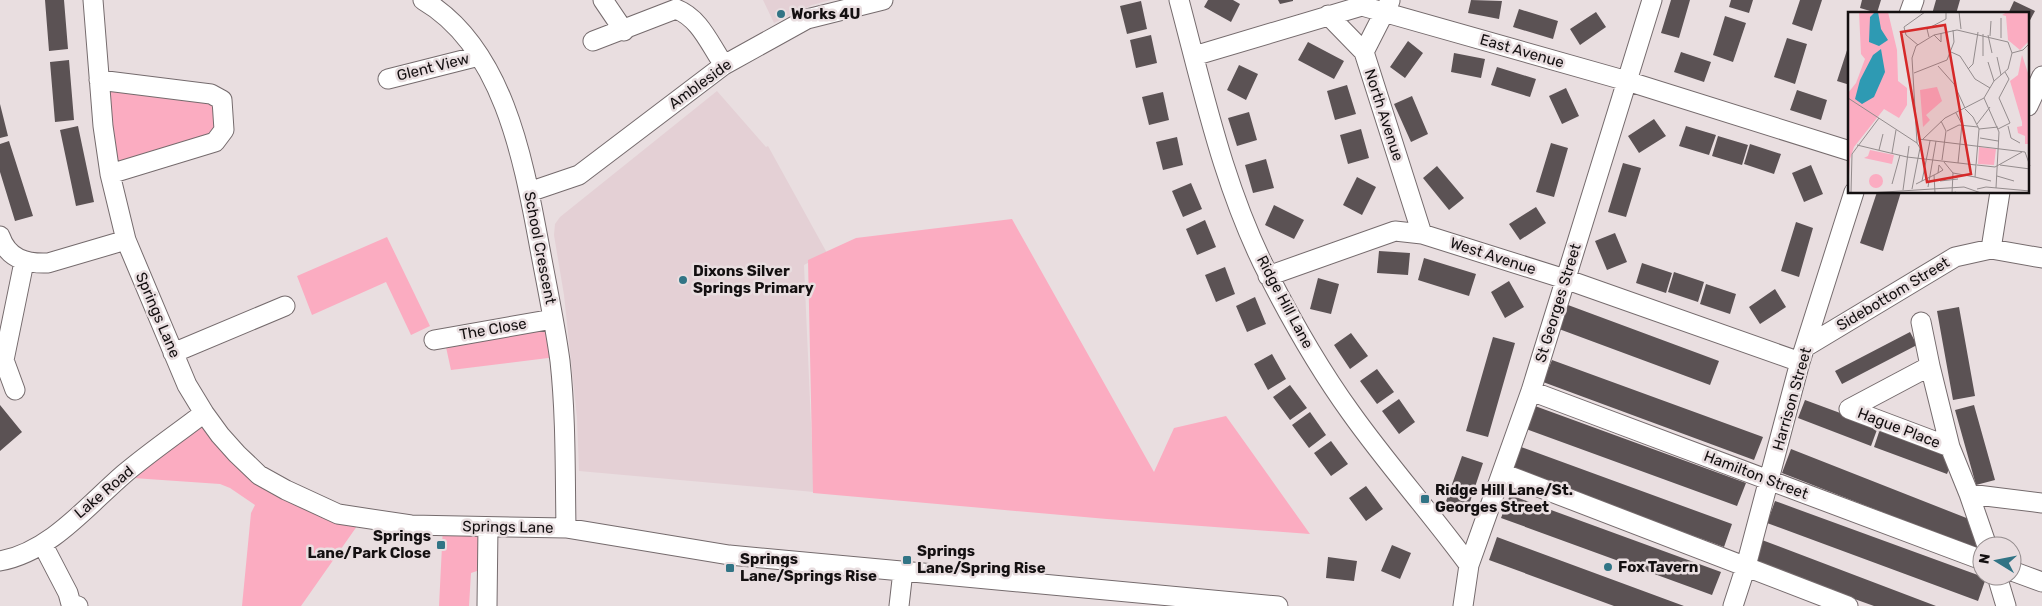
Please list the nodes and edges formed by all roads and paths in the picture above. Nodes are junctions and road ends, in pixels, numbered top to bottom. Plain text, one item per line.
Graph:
1 (93, 0) edge
2 (423, 0) edge
3 (603, 0) edge
4 (883, 0) edge
5 (1179, 0) edge
6 (1652, 0) edge
7 (1914, 0) edge
8 (1389, 6) edge
9 (1910, 12) edge
10 (1328, 15) junction
11 (624, 31) junction
12 (593, 41) dead end
13 (1364, 52) junction
14 (479, 56) junction
15 (1194, 56) junction
16 (724, 65) junction
17 (2042, 76) edge
18 (388, 79) dead end
19 (98, 80) junction
20 (1627, 81) junction
21 (2030, 102) edge
22 (1848, 150) edge
23 (110, 174) junction
24 (529, 192) junction
25 (1853, 194) edge
26 (2000, 194) edge
27 (1422, 234) junction
28 (0, 236) edge
29 (126, 240) junction
30 (1991, 249) junction
31 (2042, 258) edge
32 (24, 262) junction
33 (1268, 276) junction
34 (1565, 279) junction
35 (284, 306) dead end
36 (553, 319) junction
37 (1921, 322) dead end
38 (434, 340) dead end
39 (173, 353) junction
40 (1804, 354) junction
41 (1930, 366) junction
42 (15, 390) dead end
43 (1531, 391) junction
44 (204, 413) junction
45 (1950, 448) junction
46 (1502, 473) junction
47 (1768, 480) junction
48 (1969, 494) junction
49 (2042, 503) edge
50 (488, 527) junction
51 (566, 528) junction
52 (1984, 536) edge
53 (43, 545) junction
54 (1972, 556) edge
55 (0, 561) edge
56 (1469, 565) junction
57 (1746, 566) junction
58 (903, 571) junction
59 (2022, 575) edge
60 (2042, 582) edge
61 (1999, 586) edge
62 (1084, 597) edge
63 (1220, 603) edge
64 (78, 606) edge
65 (487, 606) edge
66 (899, 606) edge
67 (1278, 606) edge
68 (1463, 606) edge
69 (1732, 606) edge
70 (1848, 606) edge
71 (2006, 606) edge

1 - 19 street, Springs Lane
2 - 14 street, School Crescent
3 - 11 street
4 - 16 street, Ambleside
5 - 15 street, Ridge Hill Lane
6 - 20 street, St Georges Street
7 - 9 street
8 - 10 street, East Avenue
8 - 13 street, North Avenue
8 - 20 street, East Avenue
10 - 13 street
10 - 15 street, East Avenue
11 - 12 street
11 - 16 street
13 - 27 street, North Avenue
14 - 18 street, Glent View
14 - 24 street, School Crescent
15 - 33 street, Ridge Hill Lane
16 - 24 street, Ambleside
17 - 21 street
19 - 23 street, Springs Lane
19 - 23 street
20 - 22 street, East Avenue
20 - 34 street, St Georges Street
23 - 29 street, Springs Lane
24 - 36 street, School Crescent
25 - 40 street, Harrison Street
26 - 30 street
27 - 33 street, West Avenue
27 - 34 street, West Avenue
28 - 32 street
29 - 32 street
29 - 39 street, Springs Lane
30 - 31 street, Sidebottom Street
30 - 40 street, Sidebottom Street
32 - 42 street
33 - 56 street, Ridge Hill Lane
34 - 40 street, West Avenue
34 - 43 street, St Georges Street
35 - 39 street
36 - 38 street, The Close
36 - 51 street, School Crescent
37 - 41 street, Hague Place
39 - 44 street, Springs Lane
40 - 47 street, Harrison Street
41 - 45 street, Hague Place
41 - 45 street, Hague Place
43 - 46 street, St Georges Street
43 - 47 street, Hamilton Street
44 - 50 street, Springs Lane
44 - 53 street, Lake Road
45 - 48 street, Hague Place
46 - 56 street, St Georges Street
46 - 57 street
47 - 54 street, Hamilton Street
47 - 57 street, Harrison Street
48 - 49 street
48 - 52 street, Hague Place
50 - 51 street, Springs Lane
50 - 65 street
51 - 58 street, Springs Lane
53 - 55 street, Lake Road
53 - 64 street
56 - 68 street, St Georges Street
57 - 69 street, Harrison Street
57 - 70 street
58 - 62 street, Springs Lane
58 - 66 street
59 - 60 street
61 - 71 street
62 - 63 street, Springs Lane
63 - 67 street, Springs Lane

